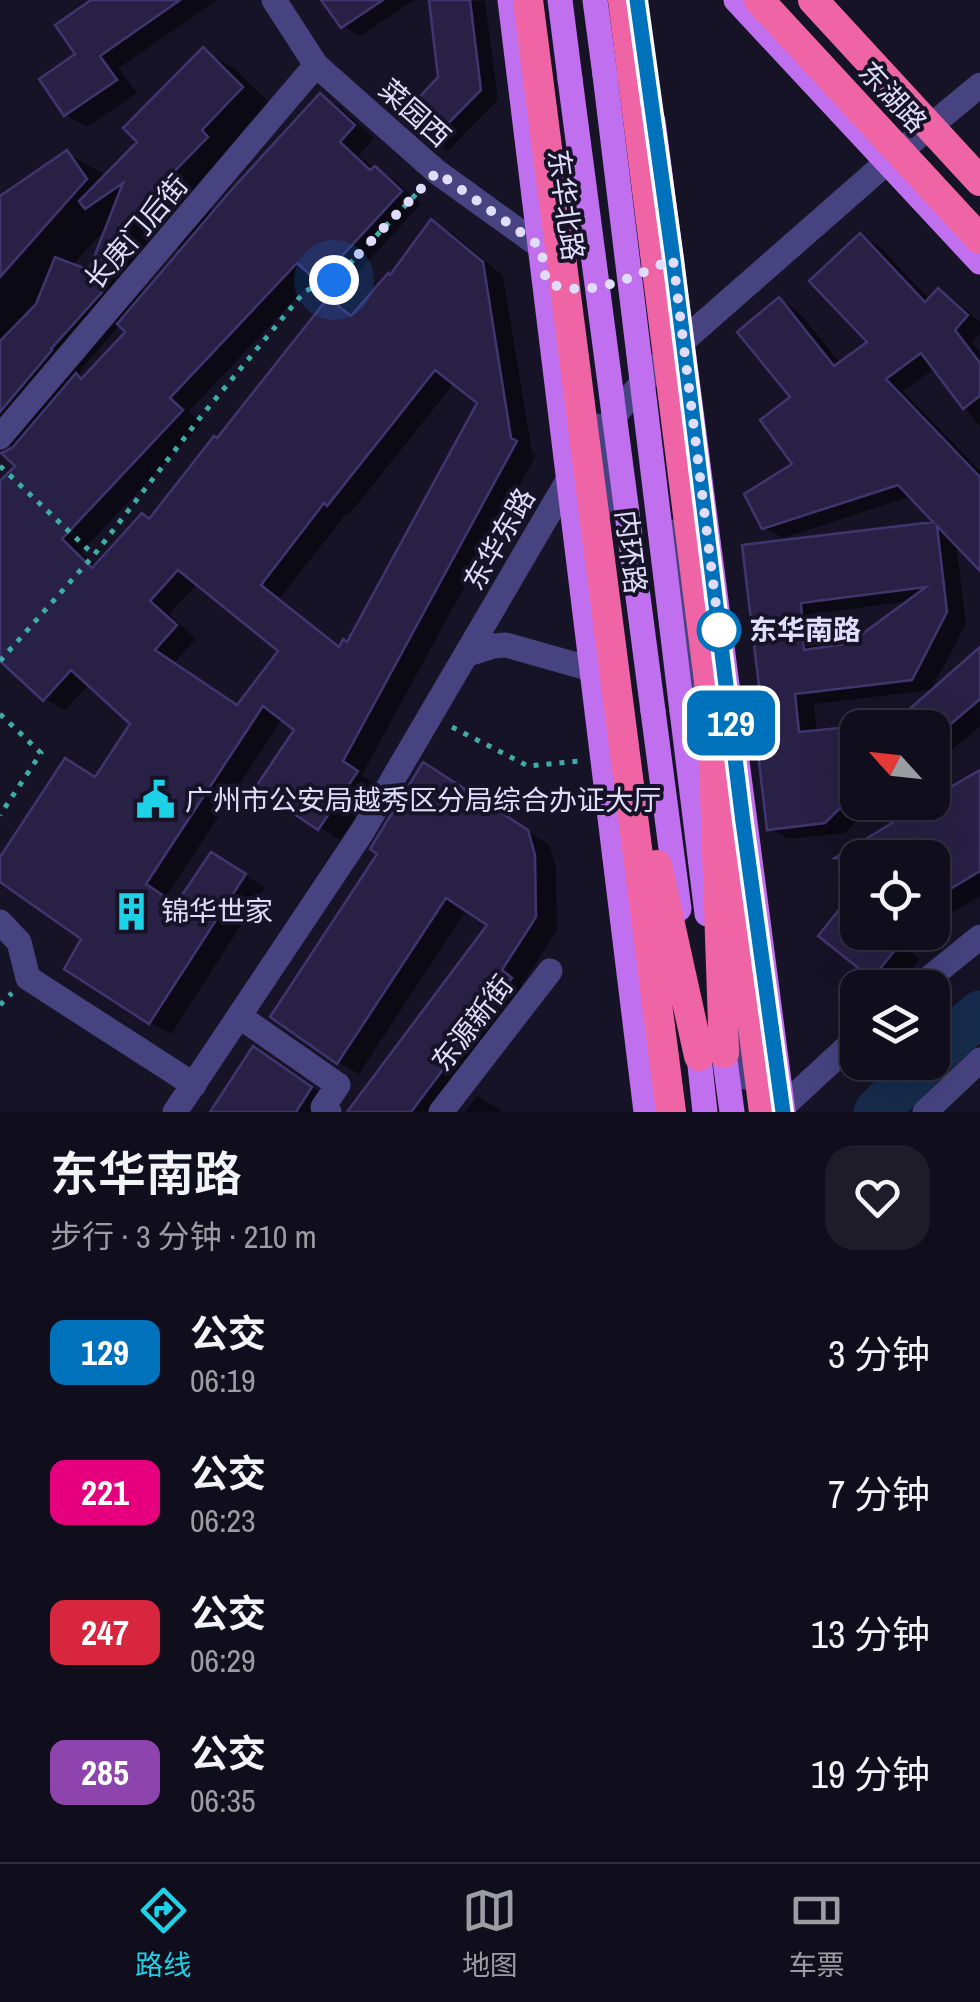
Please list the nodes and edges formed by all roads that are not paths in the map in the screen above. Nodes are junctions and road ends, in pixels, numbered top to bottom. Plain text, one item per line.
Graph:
1 (274, 0) edge
2 (510, 0) edge
3 (528, 0) edge
4 (560, 0) edge
5 (595, 0) edge
6 (623, 0) edge
7 (637, 0) edge
8 (736, 0) edge
9 (758, 0) edge
10 (812, 0) edge
11 (316, 65) junction
12 (980, 86) edge
13 (933, 124) junction
14 (886, 163) junction
15 (980, 171) edge
16 (980, 181) edge
17 (980, 239) edge
18 (541, 247) junction
19 (673, 259) junction
20 (980, 262) edge
21 (546, 282) junction
22 (683, 340) junction
23 (556, 358) junction
24 (653, 369) junction
25 (600, 432) junction
26 (0, 438) edge
27 (570, 476) junction
28 (468, 654) junction
29 (602, 671) junction
30 (712, 705) junction
31 (0, 922) edge
32 (980, 937) edge
33 (939, 970) edge
34 (550, 972) dead end
35 (239, 1016) junction
36 (840, 1053) edge
37 (712, 1054) junction
38 (980, 1060) edge
39 (194, 1085) junction
40 (777, 1110) edge
41 (176, 1112) edge
42 (330, 1112) edge
43 (441, 1112) edge
44 (646, 1112) edge
45 (671, 1112) edge
46 (686, 1112) edge
47 (706, 1112) edge
48 (732, 1112) edge
49 (749, 1112) edge
50 (925, 1112) edge

1 - 11 street, 菜园西
2 - 18 main road, 东华北路
3 - 29 highway, 内环路, bridge
4 - 37 main road, bridge
5 - 37 main road, bridge
6 - 30 highway, bridge
7 - 19 main road
8 - 14 main road
9 - 17 highway, 东湖路, bridge
10 - 13 main road
10 - 16 highway, 东湖路, bridge
11 - 18 street, 菜园西
11 - 26 street, 长庚门后街
12 - 13 street, 东华东路
13 - 14 street, 东华东路
13 - 15 main road
14 - 20 main road
14 - 22 street, 东华东路
18 - 21 main road, 东华北路
19 - 21 main road
19 - 22 main road
19 - 24 street
21 - 23 main road, 东华北路
22 - 24 street, 东华东路
22 - 40 main road
23 - 25 street
23 - 27 main road, 东华北路
24 - 25 street, 东华东路
24 - 49 street
25 - 27 street, 东华东路
25 - 46 street
27 - 28 street, 东华东路
27 - 29 main road
28 - 29 street
28 - 35 street, 东华东路
29 - 37 highway, bridge
29 - 44 main road
29 - 45 highway, 内环路, bridge
30 - 37 highway, bridge
30 - 40 highway, bridge
31 - 39 street
32 - 33 street
34 - 43 street, 东源新街
35 - 39 street, 东华东路
35 - 42 street
36 - 40 street
37 - 47 main road
37 - 48 main road
38 - 50 street
39 - 41 street, 东华东路

